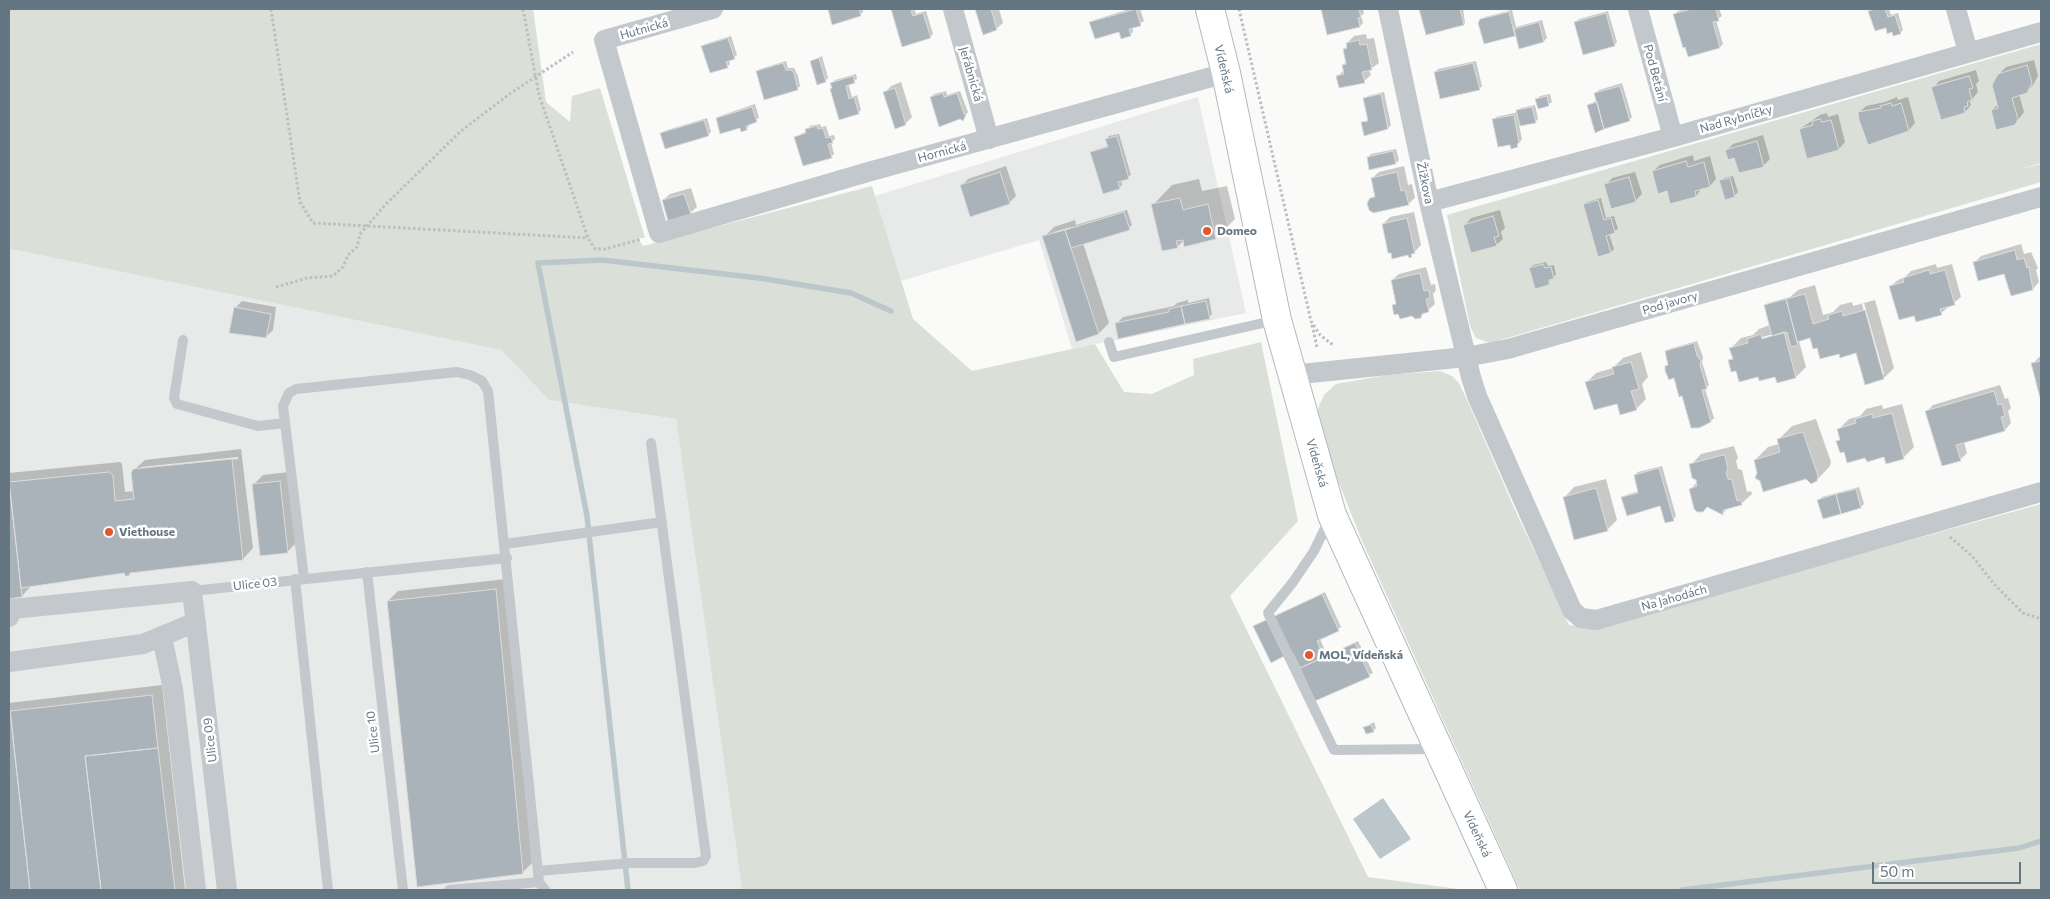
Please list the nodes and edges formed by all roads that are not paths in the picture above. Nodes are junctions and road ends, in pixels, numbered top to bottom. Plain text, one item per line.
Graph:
1 (713, 9) edge
2 (952, 9) edge
3 (1210, 9) edge
4 (1388, 9) edge
5 (1638, 9) edge
6 (1956, 9) edge
7 (2041, 32) edge
8 (1968, 52) junction
9 (1226, 73) junction
10 (1673, 137) junction
11 (989, 139) junction
12 (2041, 197) edge
13 (1429, 202) junction
14 (659, 234) joint
15 (1277, 320) junction
16 (183, 340) dead end
17 (1109, 342) dead end
18 (1466, 357) junction
19 (1291, 375) junction
20 (285, 423) junction
21 (651, 443) dead end
22 (2041, 492) edge
23 (1332, 515) junction
24 (662, 522) junction
25 (505, 544) junction
26 (507, 558) junction
27 (367, 572) junction
28 (299, 579) junction
29 (192, 591) junction
30 (9, 617) edge
31 (196, 622) junction
32 (162, 637) junction
33 (9, 662) edge
34 (1438, 749) junction
35 (538, 870) junction
36 (542, 886) edge
37 (196, 890) edge
38 (227, 890) edge
39 (328, 890) edge
40 (403, 890) edge
41 (449, 890) edge
42 (1502, 890) edge

1 - 14 street, Hutnická
2 - 11 street, Jeřábnická
3 - 9 main road, Vídeňská
4 - 13 street, Žižkova
5 - 10 street, Pod Betání
6 - 8 street
7 - 8 street, Nad Rybníčky
8 - 10 street, Nad Rybníčky
9 - 11 street, Hornická
9 - 15 main road, Vídeňská
10 - 13 street, Nad Rybníčky
11 - 14 street, Hornická
12 - 18 street, Pod javory
13 - 18 street, Žižkova
15 - 17 lane
15 - 19 main road, Vídeňská
16 - 20 lane
18 - 19 street, Pod javory
18 - 22 street, Na Jahodách
19 - 23 main road, Vídeňská
20 - 25 lane
20 - 28 lane
21 - 24 lane
23 - 34 main road, Vídeňská
23 - 34 lane
24 - 25 lane
24 - 35 lane
25 - 26 lane
26 - 27 lane, Ulice 03
26 - 35 lane
27 - 28 lane, Ulice 03
27 - 40 lane, Ulice 10
28 - 29 lane, Ulice 03
28 - 39 lane
29 - 30 street, Ulice 03
29 - 31 street, Ulice 09
31 - 32 street
31 - 38 street, Ulice 09
32 - 33 street
32 - 37 street
34 - 42 main road, Vídeňská
35 - 36 lane
36 - 41 lane

